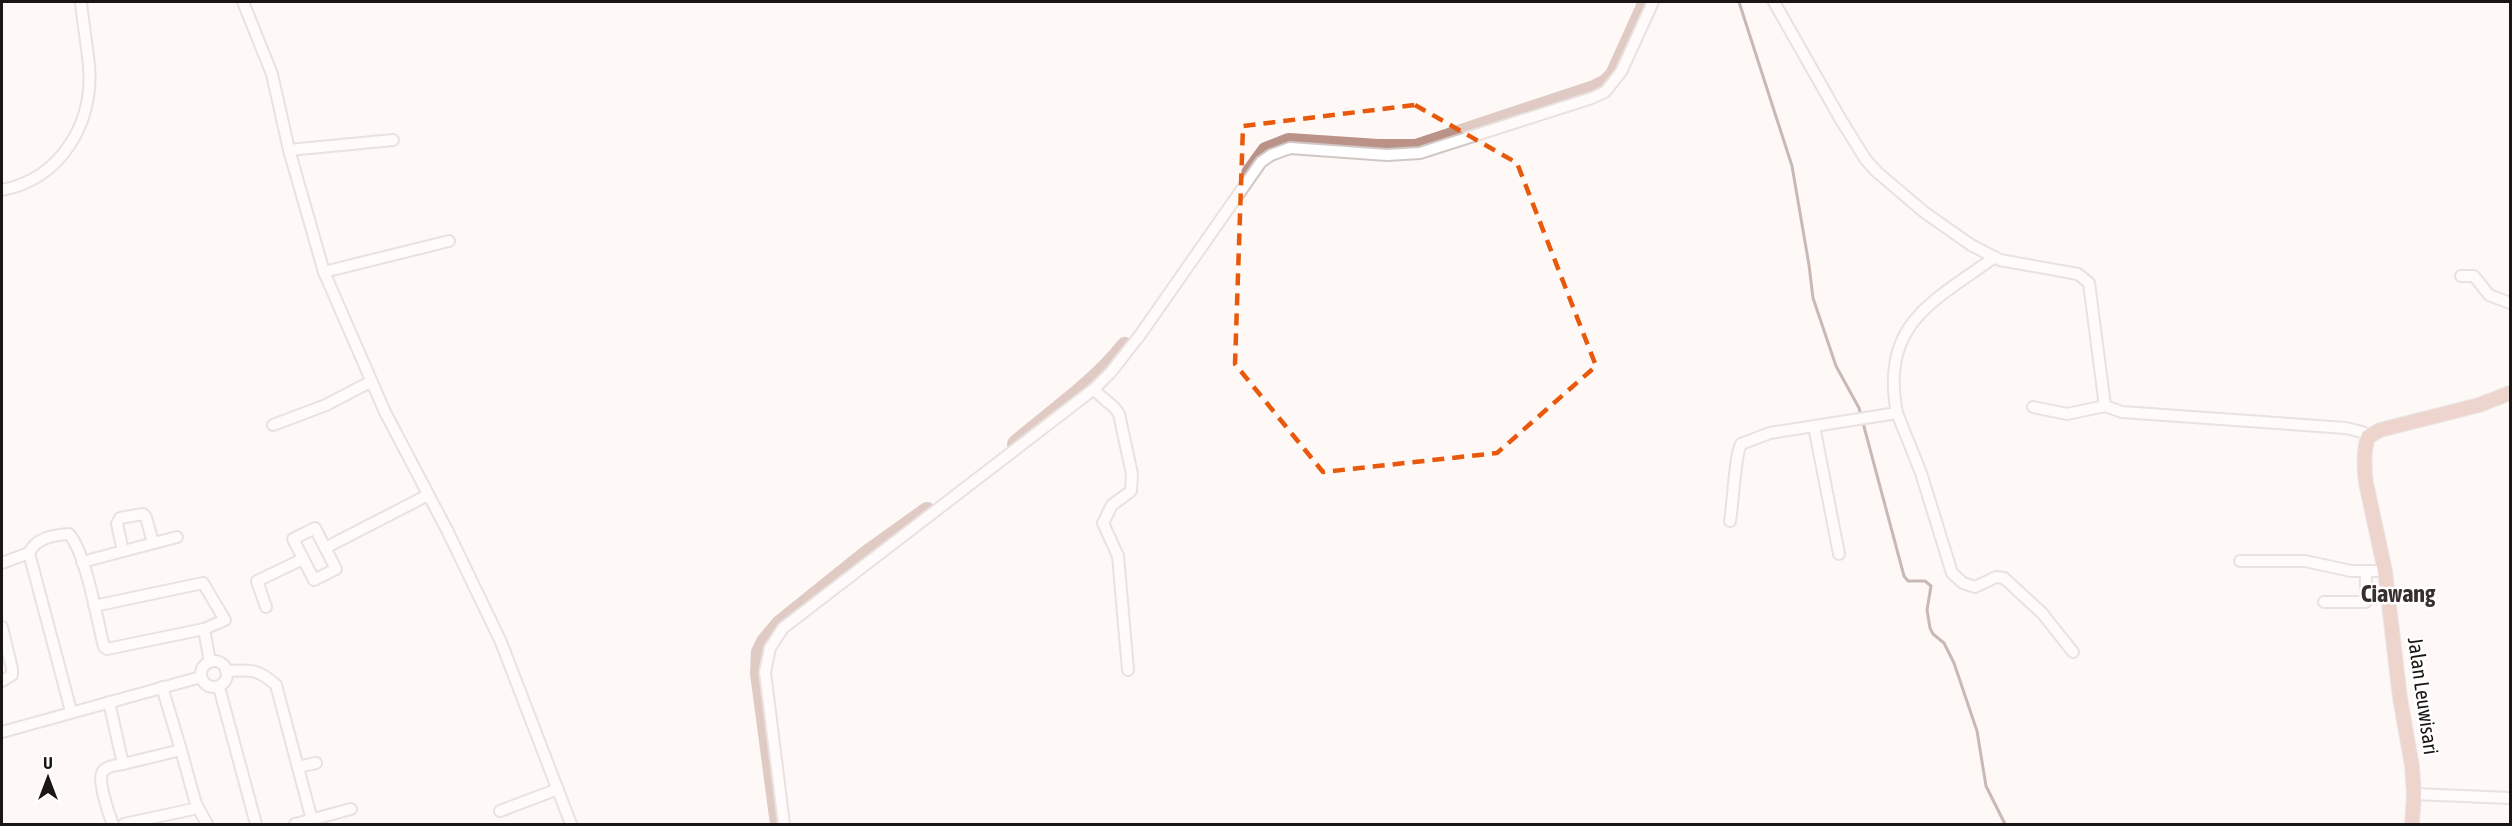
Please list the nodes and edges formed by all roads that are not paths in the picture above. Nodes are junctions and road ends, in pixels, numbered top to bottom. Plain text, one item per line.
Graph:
1 (81, 2) edge
2 (243, 2) edge
3 (1653, 2) edge
4 (1774, 2) edge
5 (393, 140) dead end
6 (289, 150) junction
7 (2, 190) edge
8 (449, 242) dead end
9 (1995, 257) junction
10 (324, 272) junction
11 (2461, 276) dead end
12 (2511, 303) edge
13 (370, 382) junction
14 (1094, 389) junction
15 (2511, 393) edge
16 (2105, 406) junction
17 (2033, 407) dead end
18 (1897, 413) junction
19 (273, 424) dead end
20 (1814, 426) junction
21 (2368, 437) junction
22 (428, 495) junction
23 (1730, 521) dead end
24 (177, 537) dead end
25 (153, 543) junction
26 (325, 548) junction
27 (123, 551) junction
28 (29, 553) junction
29 (1839, 554) dead end
30 (303, 559) junction
31 (2240, 561) dead end
32 (82, 562) junction
33 (2, 563) edge
34 (2385, 571) junction
35 (2366, 573) junction
36 (2324, 602) dead end
37 (94, 606) junction
38 (266, 607) dead end
39 (204, 629) junction
40 (2, 631) edge
41 (2073, 652) dead end
42 (210, 662) junction
43 (1128, 670) dead end
44 (226, 671) junction
45 (201, 677) junction
46 (2, 681) edge
47 (162, 687) junction
48 (219, 687) junction
49 (109, 702) junction
50 (71, 711) junction
51 (2, 732) edge
52 (181, 750) junction
53 (316, 763) dead end
54 (123, 764) junction
55 (298, 767) junction
56 (558, 789) junction
57 (2414, 794) junction
58 (2511, 798) edge
59 (198, 808) junction
60 (351, 809) dead end
61 (500, 811) dead end
62 (312, 819) junction
63 (253, 824) edge
64 (112, 825) edge
65 (124, 825) edge
66 (207, 825) edge
67 (295, 825) edge
68 (571, 825) edge
69 (784, 825) edge
70 (2412, 825) edge

1 - 7 street
2 - 6 street
3 - 14 street
4 - 9 street
5 - 6 street
6 - 10 street
8 - 10 street
9 - 16 street
9 - 18 street
10 - 13 street
11 - 12 street
13 - 19 street
13 - 22 street
14 - 43 street
14 - 69 street
15 - 21 main road
16 - 17 street
16 - 21 street
18 - 20 street
18 - 41 street
20 - 23 street
20 - 29 street
21 - 34 main road, Jalan Leuwisari
22 - 26 street
22 - 56 street
24 - 25 street
25 - 27 street
25 - 27 street
26 - 30 street
26 - 30 street
27 - 32 street
28 - 32 street
28 - 33 street
28 - 50 street
30 - 38 street
31 - 35 street
32 - 37 street
34 - 35 street
34 - 57 main road, Jalan Leuwisari
35 - 36 street
37 - 39 street
37 - 39 street
39 - 42 street
40 - 46 street
42 - 44 street
42 - 45 street
44 - 48 street
44 - 55 street
45 - 47 street
45 - 48 street
47 - 49 street
47 - 52 street
48 - 63 street
49 - 50 street
49 - 54 street
50 - 51 street
52 - 54 street
52 - 59 street
53 - 55 street
54 - 64 street
55 - 62 street
56 - 61 street
56 - 68 street
57 - 58 street
57 - 70 main road, Jalan Leuwisari
59 - 65 street
59 - 66 street
60 - 62 street
62 - 67 street

